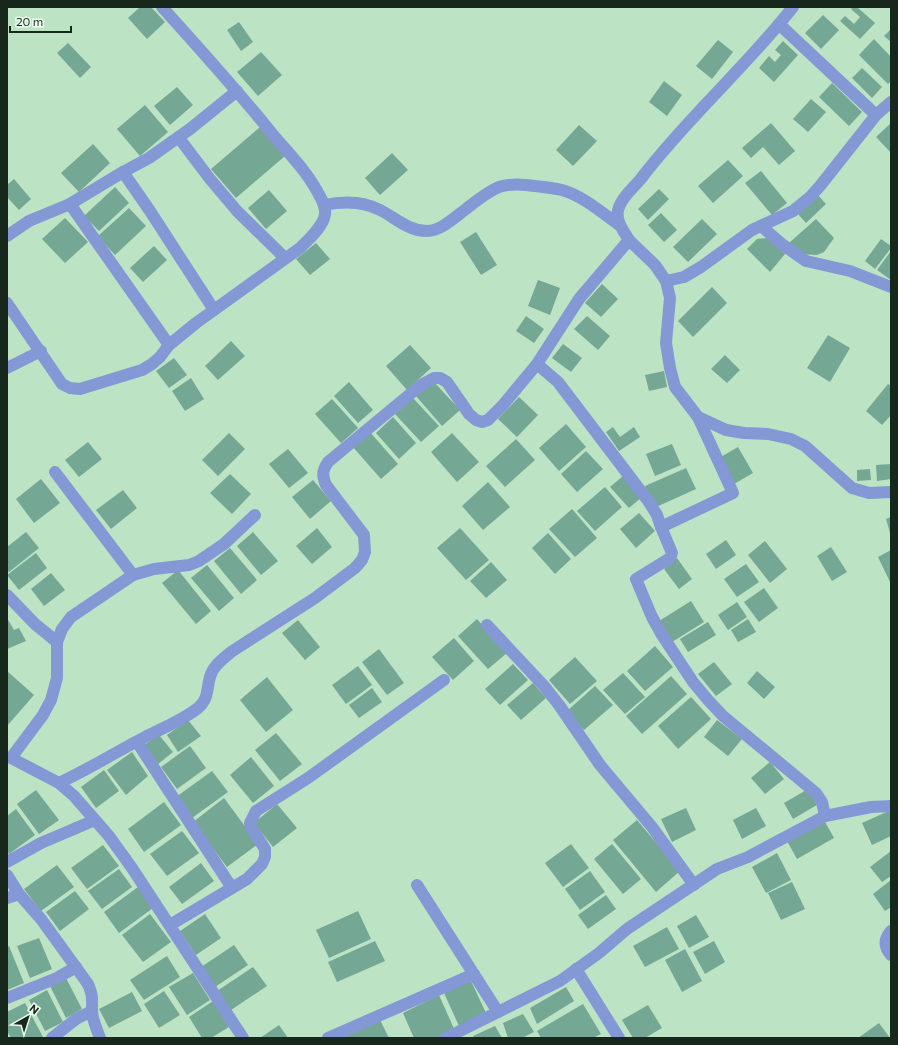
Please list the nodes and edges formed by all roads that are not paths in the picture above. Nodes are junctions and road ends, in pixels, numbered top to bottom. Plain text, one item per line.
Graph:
1 (162, 7) edge
2 (793, 7) edge
3 (780, 25) junction
4 (237, 91) junction
5 (891, 102) edge
6 (876, 116) junction
7 (179, 138) junction
8 (123, 172) junction
9 (70, 204) junction
10 (324, 205) junction
11 (619, 225) junction
12 (761, 226) junction
13 (7, 236) edge
14 (629, 240) junction
15 (285, 258) junction
16 (666, 281) junction
17 (891, 287) edge
18 (7, 303) edge
19 (214, 310) junction
20 (169, 345) junction
21 (41, 351) junction
22 (537, 364) junction
23 (7, 368) edge
24 (698, 417) junction
25 (55, 472) dead end
26 (891, 492) edge
27 (255, 515) dead end
28 (661, 527) junction
29 (133, 575) junction
30 (7, 595) edge
31 (487, 625) dead end
32 (57, 642) junction
33 (444, 680) dead end
34 (137, 742) junction
35 (9, 759) edge
36 (59, 783) junction
37 (891, 806) edge
38 (825, 816) junction
39 (95, 820) junction
40 (7, 862) edge
41 (7, 875) edge
42 (417, 885) dead end
43 (694, 885) junction
44 (232, 888) junction
45 (19, 894) junction
46 (7, 898) edge
47 (170, 926) junction
48 (891, 930) edge
49 (891, 955) edge
50 (76, 967) junction
51 (576, 969) junction
52 (474, 974) junction
53 (7, 998) edge
54 (92, 1011) junction
55 (498, 1012) junction
56 (52, 1038) edge
57 (100, 1038) edge
58 (243, 1038) edge
59 (328, 1038) edge
60 (446, 1038) edge
61 (619, 1038) edge

1 - 4 street
2 - 3 street
3 - 6 street
3 - 11 street
4 - 7 street
4 - 10 street
5 - 6 street
6 - 12 street
7 - 8 street
7 - 15 street
8 - 9 street
8 - 19 street
9 - 13 street
9 - 20 street
10 - 11 street
10 - 15 street
11 - 14 street
12 - 16 street
12 - 17 street
14 - 16 street
14 - 22 street
15 - 19 street
16 - 24 street
18 - 21 street
19 - 20 street
20 - 21 street
21 - 23 street
22 - 28 street
22 - 34 street
24 - 26 street
24 - 28 street
25 - 29 street
27 - 29 street
28 - 38 street
29 - 32 street
30 - 32 street
31 - 43 street
32 - 35 street
33 - 44 street
34 - 36 street
34 - 44 street
35 - 36 street
36 - 39 street
37 - 38 street
38 - 43 street
39 - 40 street
39 - 47 street
41 - 45 street
42 - 52 street
43 - 51 street
44 - 47 street
45 - 46 street
45 - 50 street
47 - 58 street
48 - 49 street
50 - 53 street
50 - 54 street
51 - 55 street
51 - 61 street
52 - 55 street
52 - 59 street
54 - 56 street
54 - 57 street
55 - 60 street

